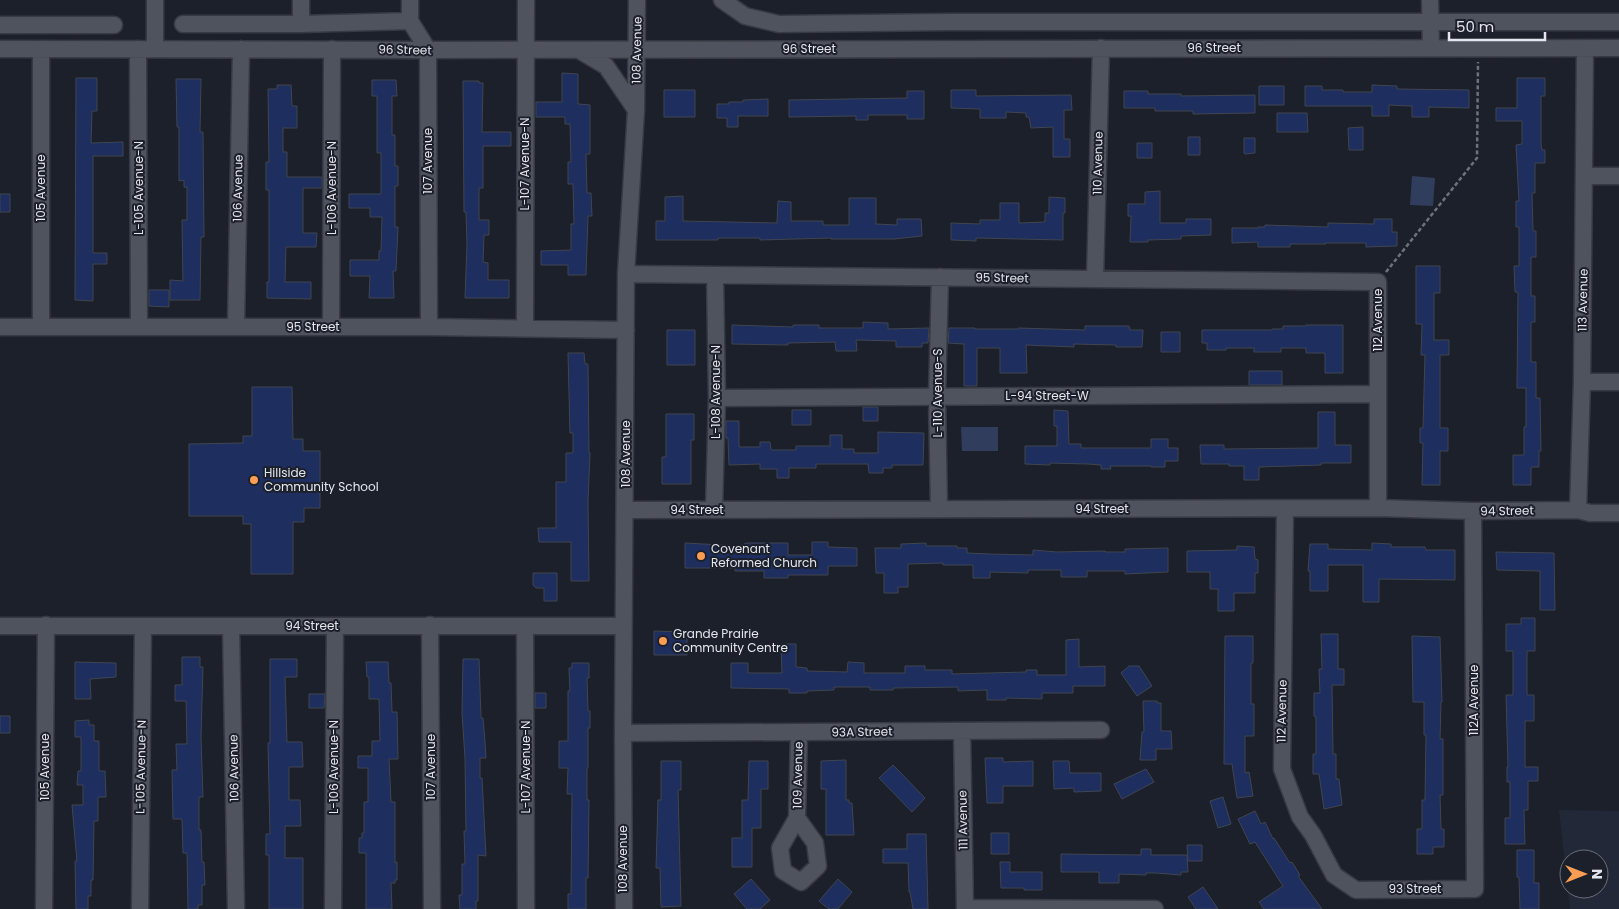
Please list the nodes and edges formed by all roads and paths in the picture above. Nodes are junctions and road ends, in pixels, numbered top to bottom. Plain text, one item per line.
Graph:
1 (155, 0) edge
2 (301, 0) edge
3 (410, 0) edge
4 (526, 0) edge
5 (637, 0) edge
6 (722, 0) edge
7 (1430, 0) edge
8 (410, 21) junction
9 (1430, 22) junction
10 (1619, 22) edge
11 (184, 24) dead end
12 (301, 24) junction
13 (0, 25) edge
14 (114, 25) dead end
15 (1101, 48) junction
16 (1431, 48) junction
17 (1478, 48) junction
18 (1585, 48) junction
19 (1619, 48) edge
20 (0, 49) edge
21 (41, 49) junction
22 (146, 49) junction
23 (241, 49) junction
24 (332, 49) junction
25 (526, 49) junction
26 (577, 49) junction
27 (428, 50) junction
28 (636, 50) junction
29 (636, 110) junction
30 (1584, 176) junction
31 (1619, 176) edge
32 (626, 274) junction
33 (715, 275) junction
34 (940, 277) junction
35 (1095, 279) junction
36 (1378, 282) junction
37 (41, 326) junction
38 (139, 326) junction
39 (236, 326) junction
40 (0, 327) edge
41 (331, 327) junction
42 (429, 327) junction
43 (525, 327) junction
44 (626, 330) junction
45 (1582, 382) junction
46 (1619, 382) edge
47 (1378, 394) junction
48 (937, 397) junction
49 (716, 398) junction
50 (1378, 508) junction
51 (1284, 509) junction
52 (625, 510) junction
53 (714, 510) junction
54 (939, 510) junction
55 (1578, 510) junction
56 (1473, 511) junction
57 (1619, 513) edge
58 (46, 625) junction
59 (430, 625) junction
60 (0, 626) edge
61 (143, 626) junction
62 (231, 626) junction
63 (335, 626) junction
64 (525, 626) junction
65 (624, 626) junction
66 (1101, 730) dead end
67 (962, 731) junction
68 (799, 732) junction
69 (623, 733) junction
70 (797, 818) dead end
71 (1474, 889) joint
72 (1356, 890) joint
73 (965, 908) edge
74 (44, 909) edge
75 (140, 909) edge
76 (236, 909) edge
77 (333, 909) edge
78 (432, 909) edge
79 (526, 909) edge
80 (624, 909) edge
81 (1155, 909) edge

1 - 22 street, L-105 Avenue-N
2 - 12 street
3 - 8 street
4 - 25 street, L-107 Avenue-N
5 - 28 street, 108 Avenue
6 - 9 street, 96 Street
7 - 9 street
8 - 12 street
8 - 27 street
9 - 10 street, 96 Street
9 - 16 street
11 - 12 street
13 - 14 street
15 - 16 street, 96 Street
15 - 28 street, 96 Street
15 - 35 street, 110 Avenue
16 - 17 street, 96 Street
17 - 18 street, 96 Street
17 - 36 path
18 - 19 street, 96 Street
18 - 30 street, 113 Avenue
20 - 21 street, 96 Street
21 - 22 street, 96 Street
21 - 37 street, 105 Avenue
22 - 23 street, 96 Street
22 - 38 street, L-105 Avenue-N
23 - 24 street, 96 Street
23 - 39 street, 106 Avenue
24 - 27 street, 96 Street
24 - 41 street, L-106 Avenue-N
25 - 26 street, 96 Street
25 - 27 street, 96 Street
25 - 43 street, L-107 Avenue-N
26 - 28 street, 96 Street
26 - 29 street
27 - 42 street, 107 Avenue
28 - 29 street, 108 Avenue
29 - 32 street, 108 Avenue
30 - 31 street
30 - 45 street, 113 Avenue
32 - 33 street, 95 Street
32 - 44 street, 108 Avenue
33 - 34 street, 95 Street
33 - 49 street, L-108 Avenue-N
34 - 35 street, 95 Street
34 - 48 street, L-110 Avenue-S
35 - 36 street, 95 Street
36 - 47 street, 112 Avenue
37 - 38 street, 95 Street
37 - 40 street, 95 Street
38 - 39 street, 95 Street
39 - 41 street, 95 Street
41 - 42 street, 95 Street
42 - 43 street, 95 Street
43 - 44 street, 95 Street
44 - 52 street, 108 Avenue
45 - 46 street
45 - 55 street, 113 Avenue
47 - 48 street, L-94 Street-W
47 - 50 street, 112 Avenue
48 - 49 street, L-94 Street-W
48 - 54 street, L-110 Avenue-S
49 - 53 street, L-108 Avenue-N
50 - 51 street, 94 Street
50 - 56 street, 94 Street
51 - 54 street, 94 Street
51 - 72 street, 112 Avenue
52 - 53 street, 94 Street
52 - 65 street, 108 Avenue
53 - 54 street, 94 Street
55 - 56 street, 94 Street
55 - 57 street
56 - 71 street, 112A Avenue
58 - 60 street, 94 Street
58 - 61 street, 94 Street
58 - 74 street, 105 Avenue
59 - 63 street, 94 Street
59 - 64 street, 94 Street
59 - 78 street, 107 Avenue
61 - 62 street, 94 Street
61 - 75 street, L-105 Avenue-N
62 - 63 street, 94 Street
62 - 76 street, 106 Avenue
63 - 77 street, L-106 Avenue-N
64 - 65 street, 94 Street
64 - 79 street, L-107 Avenue-N
65 - 69 street, 108 Avenue
66 - 67 street, 93A Street
67 - 68 street, 93A Street
67 - 73 street, 111 Avenue
68 - 69 street, 93A Street
68 - 70 street, 109 Avenue
69 - 80 street, 108 Avenue
71 - 72 street, 93 Street
73 - 81 street

